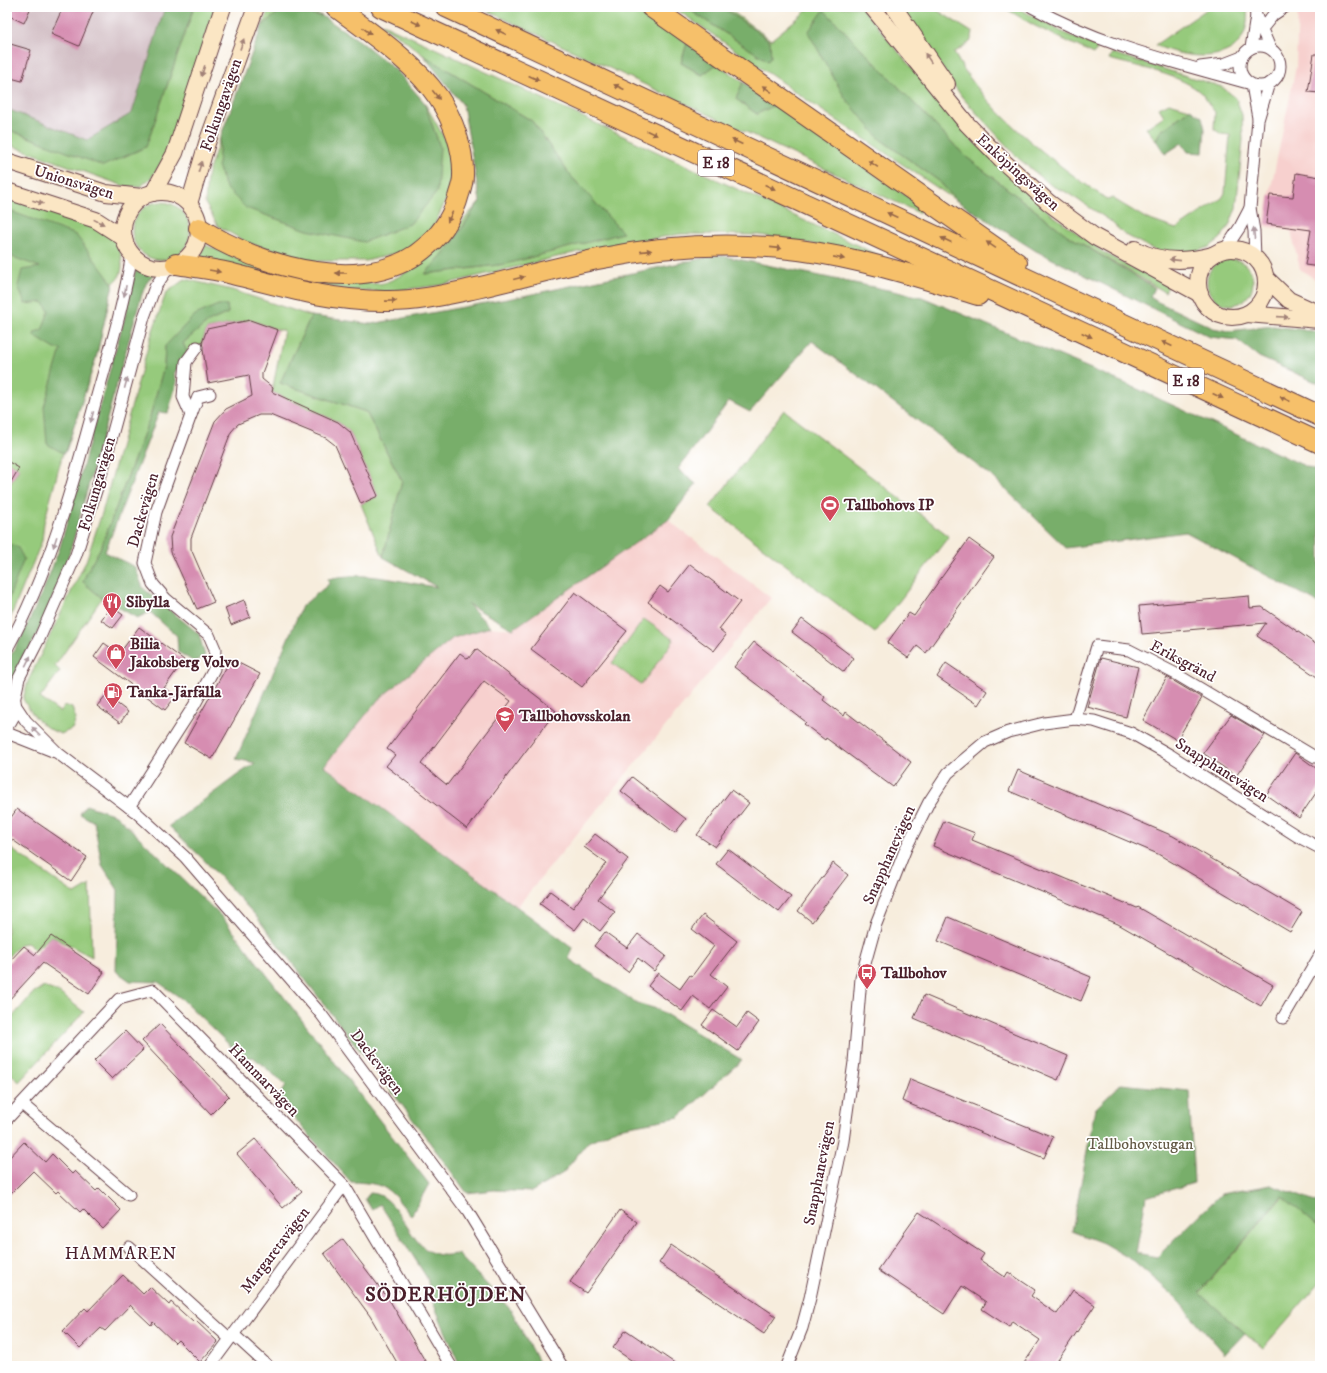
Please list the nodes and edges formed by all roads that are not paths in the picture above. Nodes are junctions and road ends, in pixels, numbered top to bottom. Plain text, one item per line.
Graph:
1 (223, 7) edge
2 (256, 7) edge
3 (336, 7) edge
4 (381, 7) edge
5 (446, 7) edge
6 (651, 7) edge
7 (872, 7) edge
8 (894, 7) edge
9 (1032, 7) edge
10 (1285, 7) edge
11 (1256, 11) edge
12 (1261, 30) junction
13 (1250, 48) junction
14 (1270, 48) junction
15 (1242, 57) junction
16 (1194, 67) junction
17 (1270, 83) junction
18 (1250, 84) junction
19 (1258, 120) junction
20 (7, 161) edge
21 (7, 192) edge
22 (147, 195) junction
23 (190, 204) junction
24 (1250, 208) junction
25 (199, 228) junction
26 (124, 238) junction
27 (132, 253) junction
28 (1218, 253) junction
29 (1255, 258) junction
30 (173, 266) junction
31 (1266, 278) junction
32 (1200, 294) junction
33 (1070, 299) junction
34 (1247, 314) junction
35 (1320, 314) edge
36 (1052, 319) junction
37 (1320, 320) edge
38 (198, 347) dead end
39 (210, 394) dead end
40 (191, 415) junction
41 (1320, 416) edge
42 (1320, 443) edge
43 (7, 649) edge
44 (7, 686) edge
45 (15, 702) junction
46 (1075, 720) junction
47 (7, 726) edge
48 (7, 733) edge
49 (59, 754) junction
50 (1315, 757) dead end
51 (129, 807) junction
52 (1320, 848) edge
53 (1320, 955) edge
54 (1283, 1018) dead end
55 (22, 1104) junction
56 (7, 1119) edge
57 (344, 1185) junction
58 (130, 1195) dead end
59 (129, 1247) dead end
60 (231, 1336) junction
61 (210, 1366) edge
62 (268, 1366) edge
63 (451, 1366) edge
64 (562, 1366) edge
65 (787, 1366) edge

1 -> 22 street, Folkungavägen
23 -> 2 street, Folkungavägen
3 -> 25 highway
4 -> 36 highway, E 18
33 -> 5 highway, E 18
33 -> 6 highway
7 - 32 street, Enköpingsvägen
28 -> 8 street, Enköpingsvägen
9 - 16 street
10 - 12 street
11 - 12 street
11 - 13 street
12 - 14 street
13 - 14 street
13 - 15 street
14 - 17 street
15 - 16 street
15 - 18 street
16 - 18 street
17 - 18 street
17 - 19 street
18 - 19 street
19 - 24 street
20 - 22 street, Unionsvägen
21 -> 26 street, Unionsvägen
22 - 23 street
22 - 26 street
23 - 25 street
24 - 28 street
29 -> 24 street
25 - 30 street
26 - 27 street
27 - 30 street
27 -> 43 street, Folkungavägen
28 - 29 street
28 - 32 street
29 - 31 street
30 -> 36 highway
45 -> 30 street, Folkungavägen
31 - 34 street
31 - 35 street
32 - 34 street
41 -> 33 highway, E 18
34 -> 37 street
36 -> 42 highway, E 18
38 - 40 street
39 - 40 street, Dackevägen
40 - 51 street, Dackevägen
44 - 45 street, Dackevägen
45 - 47 street, Folkungavägen
49 -> 45 street, Dackevägen
46 - 50 street, Eriksgränd
46 - 52 street, Snapphanevägen
46 - 65 street, Snapphanevägen
48 - 49 street, Dackevägen
49 - 51 street, Dackevägen
51 - 64 street, Dackevägen
53 - 54 street
55 - 56 street, Hammarvägen
55 - 57 street, Hammarvägen
55 - 58 street
57 - 60 street, Margaretavägen
57 - 63 street, Hammarvägen
59 - 60 street
60 - 61 street, Margaretavägen
60 - 62 street

